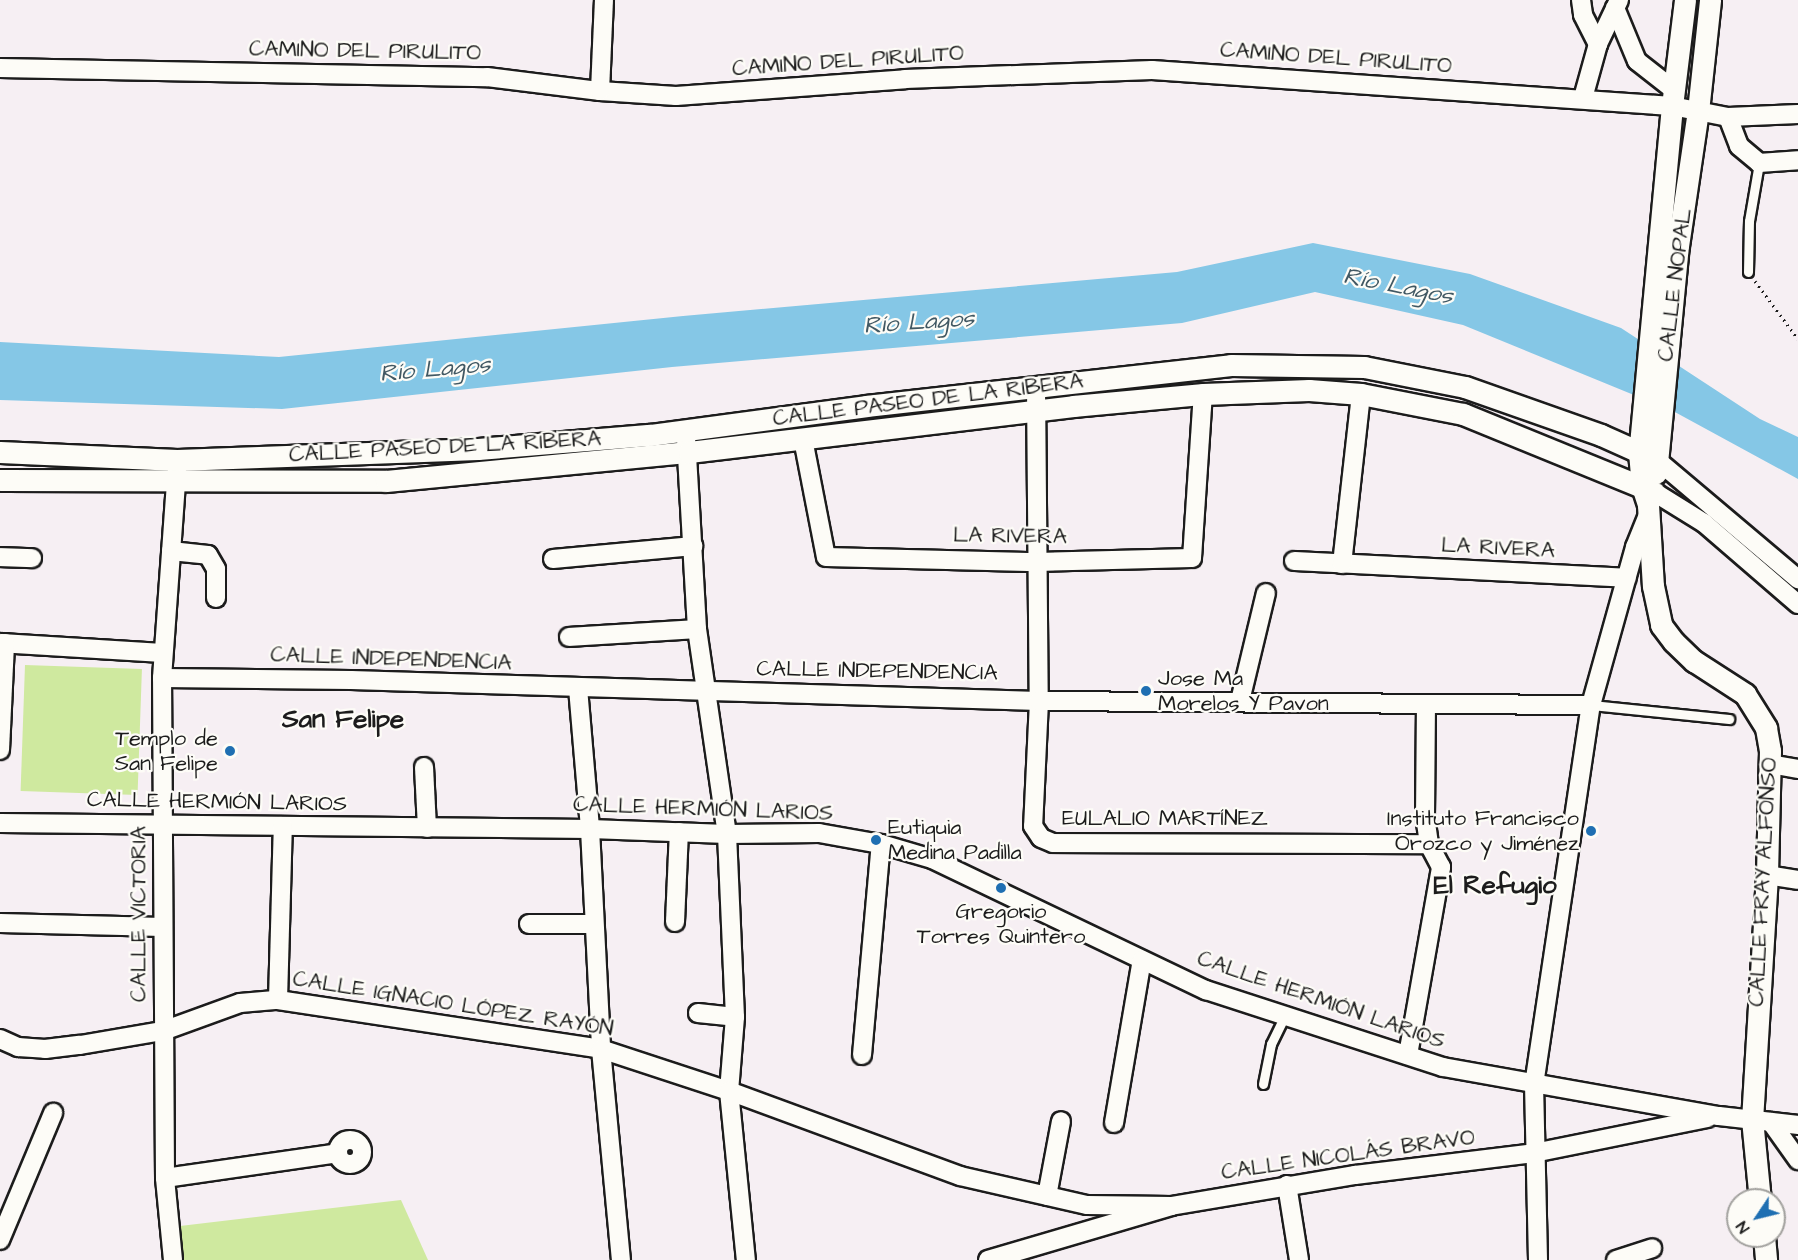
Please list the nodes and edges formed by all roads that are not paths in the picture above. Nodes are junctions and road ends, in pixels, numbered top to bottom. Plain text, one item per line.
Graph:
1 (604, 0) edge
2 (1581, 0) edge
3 (1685, 0) edge
4 (1710, 0) edge
5 (1617, 4) edge
6 (1598, 44) junction
7 (0, 69) edge
8 (600, 91) junction
9 (1583, 98) junction
10 (1673, 98) junction
11 (1698, 111) junction
12 (1798, 114) edge
13 (1728, 117) junction
14 (1798, 160) edge
15 (1759, 163) junction
16 (1748, 272) road end
17 (1663, 294) junction
18 (1036, 387) junction
19 (1203, 394) junction
20 (1361, 394) junction
21 (1037, 411) junction
22 (685, 430) junction
23 (803, 439) junction
24 (1648, 450) junction
25 (0, 452) edge
26 (688, 452) junction
27 (177, 460) junction
28 (0, 480) edge
29 (177, 481) junction
30 (1648, 499) junction
31 (693, 546) junction
32 (171, 550) junction
33 (0, 557) edge
34 (32, 558) dead end
35 (553, 559) dead end
36 (1038, 561) junction
37 (1294, 561) dead end
38 (1342, 564) junction
39 (1628, 578) junction
40 (1798, 579) edge
41 (1266, 593) dead end
42 (216, 598) dead end
43 (1798, 604) edge
44 (697, 629) junction
45 (569, 637) dead end
46 (3, 643) edge
47 (162, 654) junction
48 (162, 678) junction
49 (578, 688) junction
50 (705, 691) junction
51 (1039, 701) junction
52 (1240, 701) junction
53 (1426, 704) junction
54 (1591, 705) junction
55 (1729, 719) dead end
56 (1, 727) edge
57 (0, 750) edge
58 (1770, 764) junction
59 (424, 767) dead end
60 (1798, 769) edge
61 (0, 823) edge
62 (164, 826) junction
63 (283, 826) junction
64 (427, 828) junction
65 (590, 829) junction
66 (679, 832) junction
67 (727, 834) junction
68 (881, 844) junction
69 (1429, 844) junction
70 (1767, 875) junction
71 (1798, 880) edge
72 (675, 922) dead end
73 (0, 923) edge
74 (529, 924) dead end
75 (593, 924) junction
76 (163, 927) junction
77 (1142, 960) junction
78 (278, 1000) junction
79 (698, 1013) dead end
80 (1285, 1015) junction
81 (735, 1017) junction
82 (163, 1031) junction
83 (0, 1039) edge
84 (601, 1049) junction
85 (1408, 1054) junction
86 (862, 1055) dead end
87 (1263, 1084) dead end
88 (1534, 1085) junction
89 (729, 1091) junction
90 (53, 1113) dead end
91 (1719, 1116) junction
92 (1061, 1121) dead end
93 (1762, 1121) junction
94 (1114, 1123) dead end
95 (1798, 1125) edge
96 (338, 1153) dead end
97 (1534, 1154) junction
98 (1798, 1160) edge
99 (165, 1178) junction
100 (1287, 1185) junction
101 (1760, 1188) edge
102 (1047, 1196) junction
103 (1086, 1205) junction
104 (1171, 1206) junction
105 (1093, 1230) junction
106 (0, 1240) edge
107 (1652, 1248) dead end
108 (1031, 1255) edge
109 (173, 1260) edge
110 (621, 1260) edge
111 (746, 1260) edge
112 (987, 1260) edge
113 (1299, 1260) edge
114 (1538, 1260) edge
115 (1616, 1260) edge

1 - 8 street
2 - 6 street
3 - 10 street, CALLE NOPAL
4 - 11 street, CALLE NOPAL
5 - 6 street
5 - 10 street
6 - 9 street
7 - 8 street, CAMINO DEL PIRULITO
8 - 9 street, CAMINO DEL PIRULITO
9 - 10 street, CAMINO DEL PIRULITO
10 - 11 street, CAMINO DEL PIRULITO
10 - 17 street, CALLE NOPAL
11 - 13 street, CAMINO DEL PIRULITO
11 - 17 street, CALLE NOPAL
12 - 13 street, CAMINO DEL PIRULITO
13 - 15 street
14 - 15 street
15 - 16 lane
17 - 24 street, CALLE NOPAL
18 - 21 street
18 - 22 street, CALLE PASEO DE LA RIBERA
18 - 24 street, CALLE PASEO DE LA RIBERA
19 - 20 street, CALLE PASEO DE LA RIBERA
19 - 21 street, CALLE PASEO DE LA RIBERA
19 - 36 street, LA RIVERA
20 - 30 street, CALLE PASEO DE LA RIBERA
20 - 38 street
21 - 23 street, CALLE PASEO DE LA RIBERA
21 - 36 street
22 - 26 street
22 - 27 street, CALLE PASEO DE LA RIBERA
23 - 26 street, CALLE PASEO DE LA RIBERA
23 - 36 street, LA RIVERA
24 - 30 street, CALLE FRAY ALFONSO
24 - 40 street, CALLE PASEO DE LA RIBERA
25 - 27 street, CALLE PASEO DE LA RIBERA
26 - 29 street, CALLE PASEO DE LA RIBERA
26 - 31 street
27 - 29 street, CALLE VICTORIA
28 - 29 street, CALLE PASEO DE LA RIBERA
29 - 32 street, CALLE VICTORIA
30 - 39 street
30 - 43 street, CALLE PASEO DE LA RIBERA
30 - 58 street, CALLE FRAY ALFONSO
31 - 35 street
31 - 44 street
32 - 42 street
32 - 47 street, CALLE VICTORIA
33 - 34 street
36 - 51 street
37 - 38 street, LA RIVERA
38 - 39 street, LA RIVERA
39 - 54 street
41 - 52 street
44 - 45 street
44 - 50 street
46 - 47 street
46 - 56 street
47 - 48 street, CALLE VICTORIA
48 - 49 street, CALLE INDEPENDENCIA
48 - 62 street, CALLE VICTORIA
49 - 50 street, CALLE INDEPENDENCIA
49 - 65 street
50 - 51 street, CALLE INDEPENDENCIA
50 - 67 street
51 - 52 street, CALLE INDEPENDENCIA
51 - 69 street, EULALIO MARTÍNEZ
52 - 53 street, CALLE INDEPENDENCIA
53 - 54 street, CALLE INDEPENDENCIA
53 - 69 street
54 - 55 lane
54 - 88 street
56 - 57 street
58 - 60 street
58 - 70 street, CALLE FRAY ALFONSO
59 - 64 street
61 - 62 street, CALLE HERMIÓN LARIOS
62 - 63 street, CALLE HERMIÓN LARIOS
62 - 76 street, CALLE VICTORIA
63 - 64 street, CALLE HERMIÓN LARIOS
63 - 78 street
64 - 65 street, CALLE HERMIÓN LARIOS
65 - 66 street, CALLE HERMIÓN LARIOS
65 - 75 street
66 - 67 street, CALLE HERMIÓN LARIOS
66 - 72 street
67 - 68 street, CALLE HERMIÓN LARIOS
67 - 81 street
68 - 77 street, CALLE HERMIÓN LARIOS
68 - 86 street
69 - 85 street
70 - 71 street
70 - 93 street, CALLE FRAY ALFONSO
73 - 76 street
74 - 75 street
75 - 84 street
76 - 82 street, CALLE VICTORIA
77 - 80 street, CALLE HERMIÓN LARIOS
77 - 94 street
78 - 82 street, CALLE IGNACIO LÓPEZ RAYÓN
78 - 84 street, CALLE IGNACIO LÓPEZ RAYÓN
79 - 81 street
80 - 85 street, CALLE HERMIÓN LARIOS
80 - 87 lane
81 - 89 street
82 - 83 street, CALLE IGNACIO LÓPEZ RAYÓN
82 - 99 street, CALLE VICTORIA
84 - 89 street, CALLE IGNACIO LÓPEZ RAYÓN
84 - 110 street
85 - 88 street, CALLE HERMIÓN LARIOS
88 - 91 street, CALLE HERMIÓN LARIOS
88 - 97 street
89 - 102 street, CALLE IGNACIO LÓPEZ RAYÓN
89 - 111 street
90 - 106 street
91 - 93 street, CALLE HERMIÓN LARIOS
91 - 97 street, CALLE NICOLÁS BRAVO
92 - 102 street
93 - 95 street
93 - 98 street
93 - 101 street, CALLE FRAY ALFONSO
96 - 99 street
97 - 100 street, CALLE NICOLÁS BRAVO
97 - 114 street
99 - 109 street, CALLE VICTORIA
100 - 104 street, CALLE NICOLÁS BRAVO
100 - 113 street
102 - 103 street, CALLE IGNACIO LÓPEZ RAYÓN
103 - 104 street, CALLE IGNACIO LÓPEZ RAYÓN
103 - 105 street
104 - 105 street, CALLE NICOLÁS BRAVO
105 - 108 street, CALLE NICOLÁS BRAVO
107 - 115 street
108 - 112 street, CALLE NICOLÁS BRAVO

